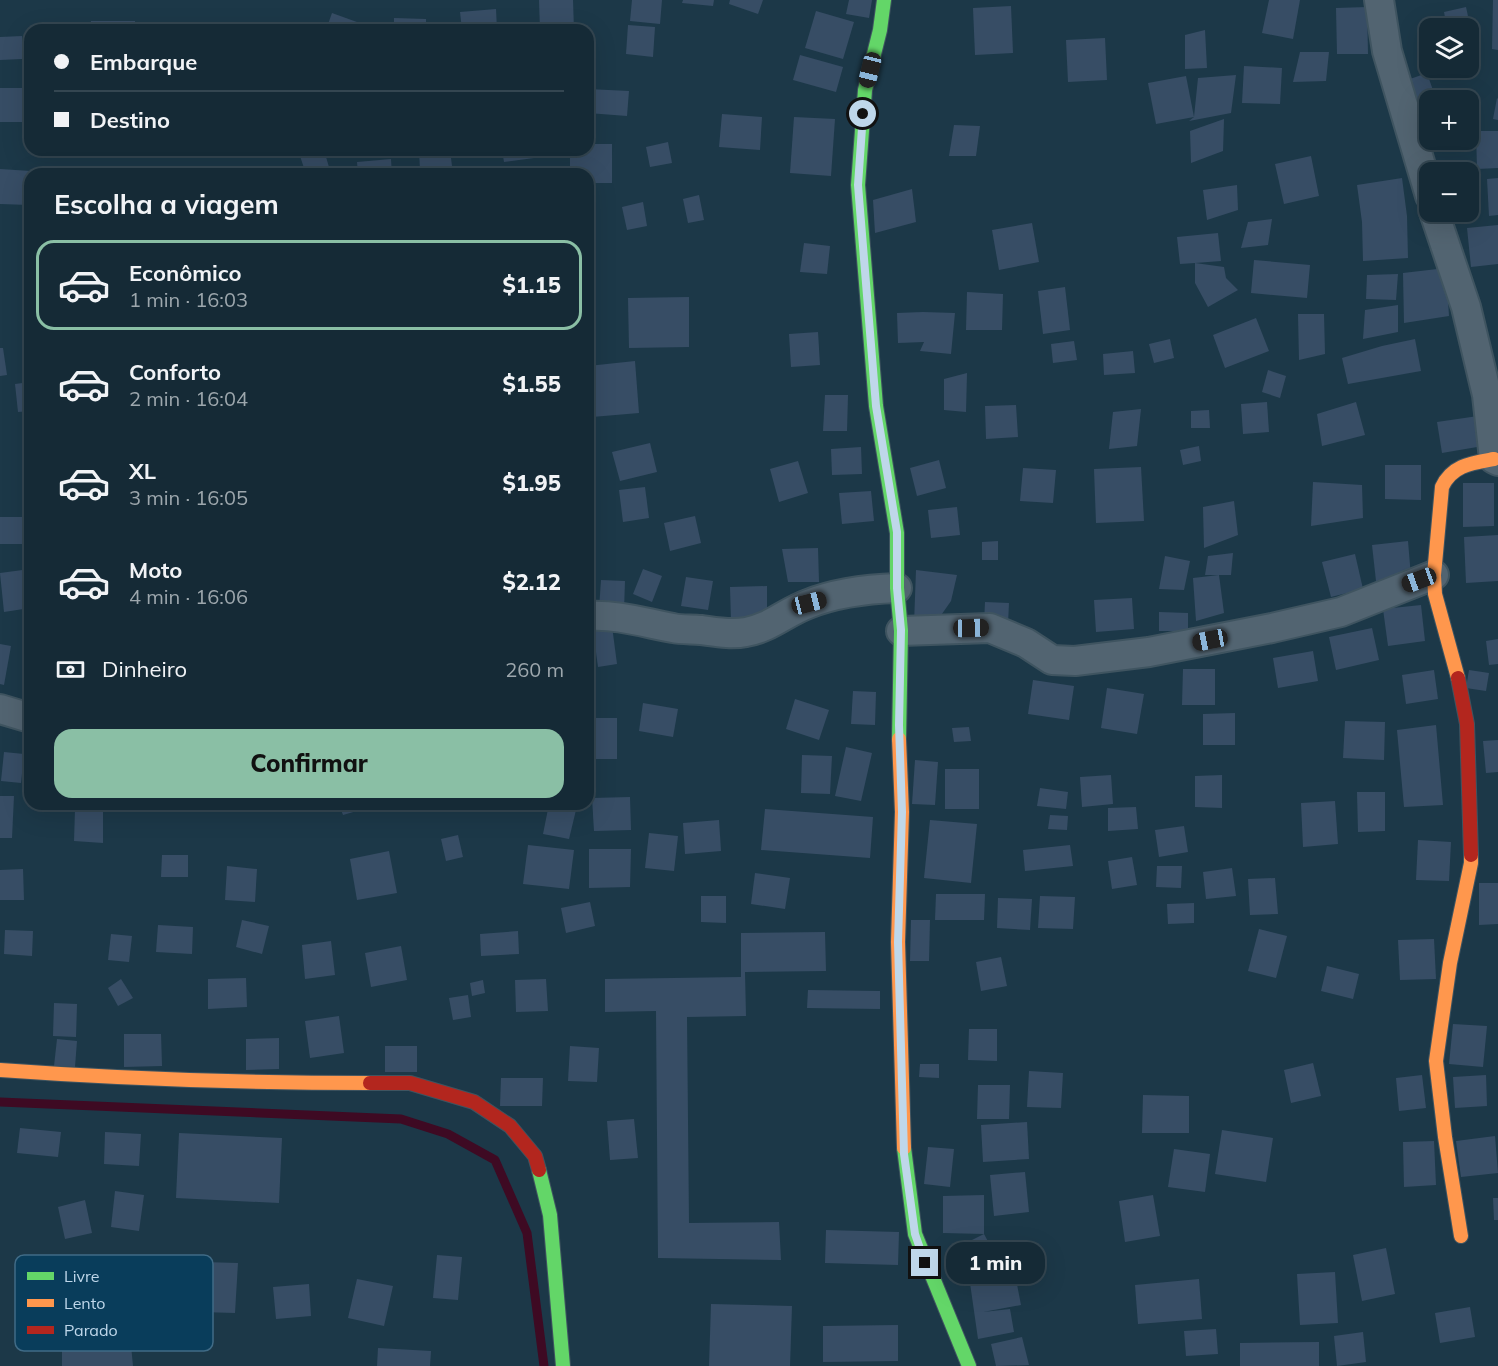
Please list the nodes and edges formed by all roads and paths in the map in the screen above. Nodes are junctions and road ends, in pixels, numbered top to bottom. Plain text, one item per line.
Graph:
1 (884, 0) edge
2 (1379, 0) edge
3 (1420, 162) edge
4 (1437, 222) edge
5 (1496, 460) edge
6 (1434, 575) junction
7 (897, 588) junction
8 (594, 616) edge
9 (901, 630) junction
10 (0, 710) edge
11 (24, 716) edge
12 (0, 1070) edge
13 (1461, 1236) dead end
14 (563, 1366) edge
15 (969, 1366) edge

1 - 7 street
2 - 3 street
4 - 5 street
5 - 6 street
6 - 9 street
6 - 13 street
7 - 8 street
7 - 9 street
9 - 15 street
10 - 11 street
12 - 14 street

